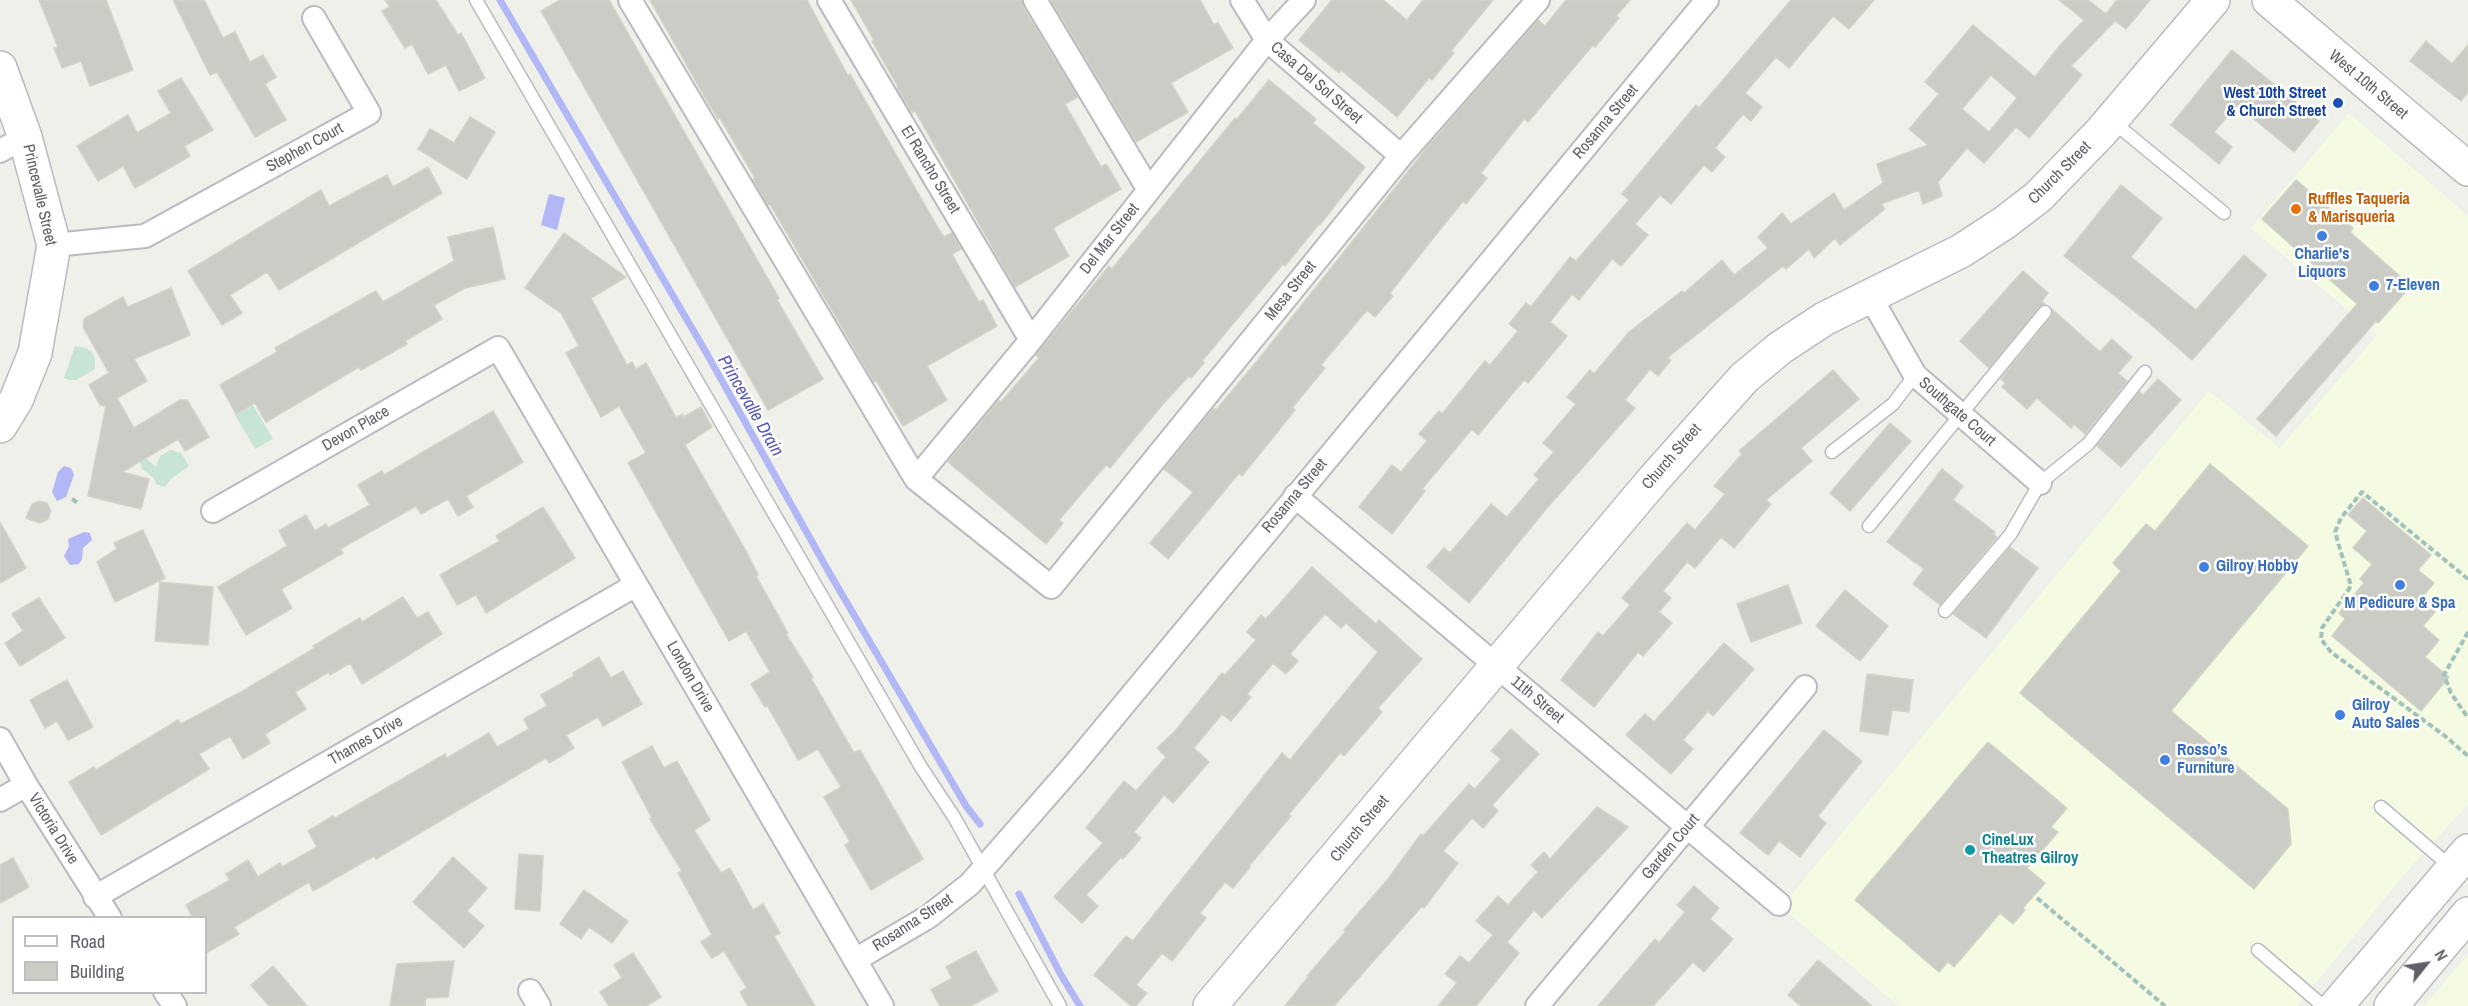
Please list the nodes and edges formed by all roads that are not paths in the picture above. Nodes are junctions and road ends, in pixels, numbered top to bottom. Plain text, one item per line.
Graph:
1 (476, 0) edge
2 (630, 0) edge
3 (829, 0) edge
4 (1035, 0) edge
5 (1242, 0) edge
6 (1304, 0) edge
7 (1538, 0) edge
8 (1707, 0) edge
9 (2213, 0) edge
10 (2269, 0) edge
11 (315, 18) dead end
12 (1267, 40) junction
13 (0, 68) edge
14 (2111, 120) junction
15 (13, 144) edge
16 (1401, 156) junction
17 (2468, 169) edge
18 (1149, 190) junction
19 (2224, 213) dead end
20 (54, 245) junction
21 (1871, 298) junction
22 (2045, 312) dead end
23 (1031, 340) junction
24 (498, 348) joint
25 (2145, 372) dead end
26 (1915, 375) junction
27 (1960, 415) junction
28 (0, 426) edge
29 (1832, 452) dead end
30 (916, 479) junction
31 (2040, 483) junction
32 (1295, 496) junction
33 (213, 511) dead end
34 (1869, 526) dead end
35 (636, 585) junction
36 (1945, 611) dead end
37 (1497, 666) junction
38 (1805, 687) dead end
39 (0, 739) edge
40 (26, 785) junction
41 (0, 800) edge
42 (2381, 807) dead end
43 (1688, 827) junction
44 (2460, 860) edge
45 (983, 869) junction
46 (95, 897) junction
47 (1779, 904) dead end
48 (2468, 914) edge
49 (109, 916) edge
50 (2258, 950) dead end
51 (855, 960) junction
52 (166, 994) edge
53 (175, 1006) edge
54 (882, 1006) edge
55 (1060, 1006) edge
56 (1210, 1006) edge
57 (1537, 1006) edge
58 (2323, 1006) edge
59 (2336, 1006) edge
60 (2391, 1006) edge

1 - 45 lane
2 - 30 street
3 - 23 street, El Rancho Street
4 - 18 street
5 - 12 street, Casa Del Sol Street
6 - 12 street, Del Mar Street
7 - 16 street, Mesa Street
8 - 32 street, Rosanna Street
9 - 14 street, Church Street
10 - 17 street, West 10th Street
11 - 20 street, Stephen Court
12 - 16 street, Casa Del Sol Street
12 - 18 street, Del Mar Street
13 - 15 street, Princevalle Street
14 - 19 lane
14 - 21 street, Church Street
15 - 20 street, Princevalle Street
16 - 30 street, Mesa Street
18 - 23 street, Del Mar Street
20 - 28 street, Princevalle Street
21 - 26 street, Southgate Court
21 - 37 street, Church Street
22 - 27 lane
23 - 30 street, Del Mar Street
24 - 33 street, Devon Place
24 - 35 street, London Drive
25 - 31 lane
26 - 27 street, Southgate Court
26 - 29 lane
27 - 31 street, Southgate Court
27 - 34 lane
31 - 36 lane
32 - 37 street, 11th Street
32 - 45 street, Rosanna Street
35 - 46 street, Thames Drive
35 - 51 street, London Drive
37 - 43 street, 11th Street
37 - 56 street, Church Street
38 - 43 street, Garden Court
39 - 40 street, Victoria Drive
40 - 41 street
40 - 46 street, Victoria Drive
42 - 44 lane
43 - 47 street, 11th Street
43 - 57 street, Garden Court
44 - 59 street
45 - 51 street, Rosanna Street
45 - 55 lane
46 - 49 street, Victoria Drive
48 - 60 street
50 - 58 lane
51 - 54 street, London Drive
52 - 53 street

